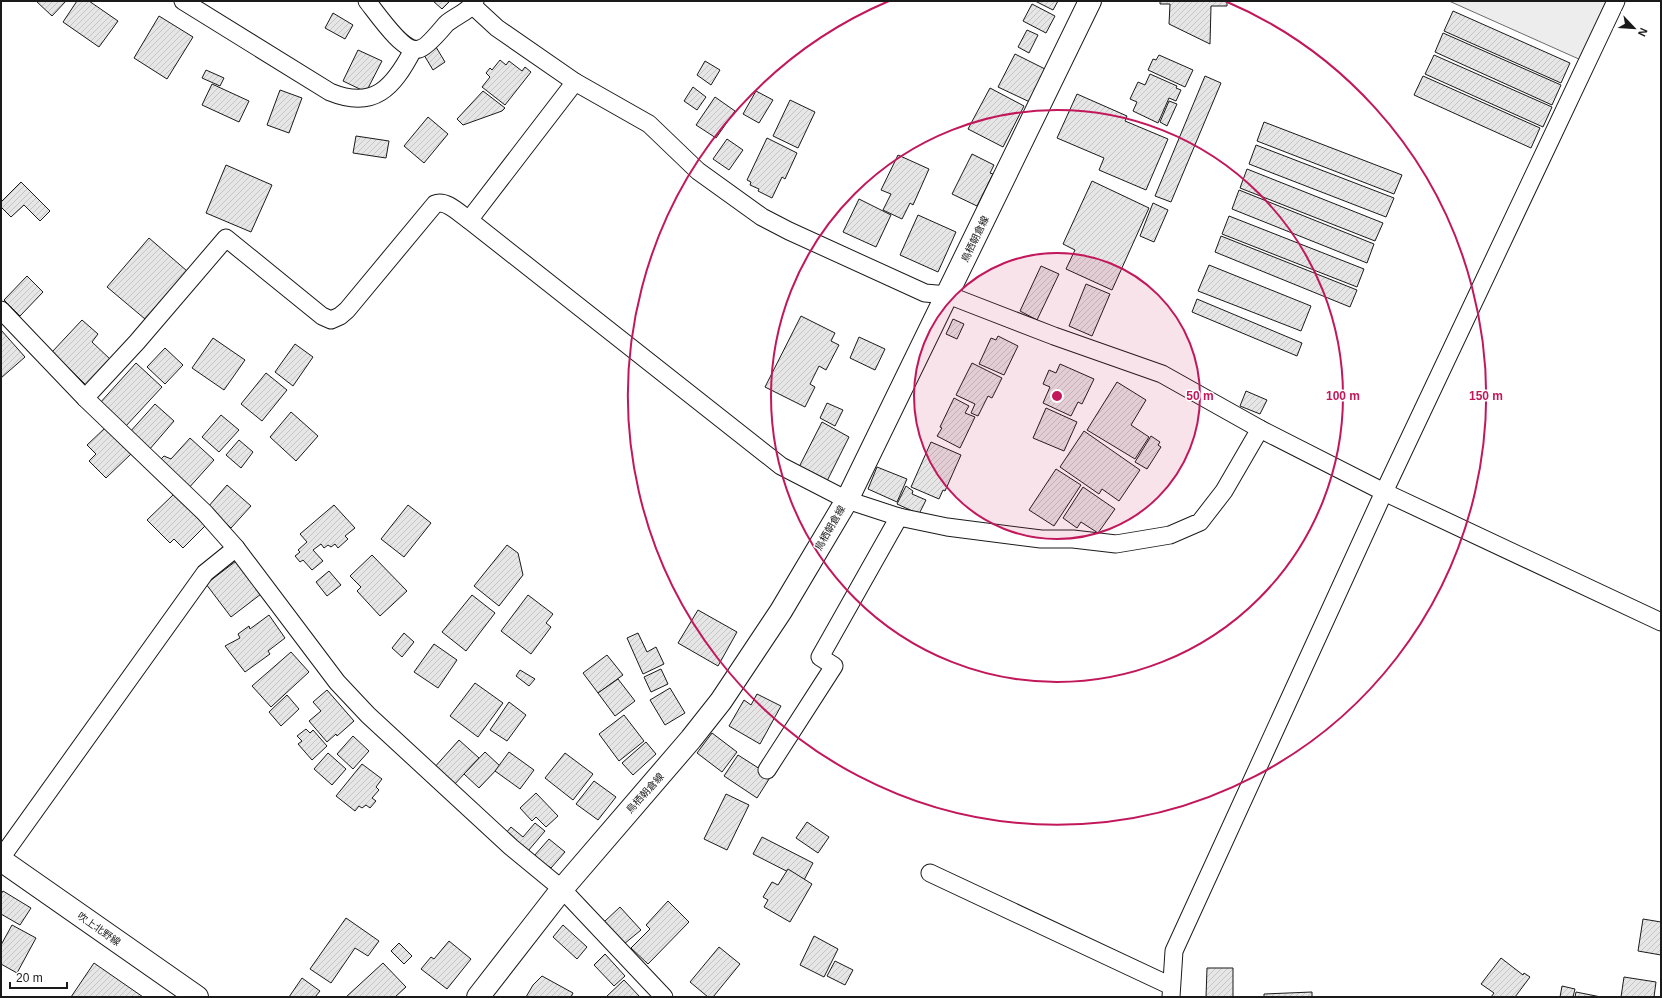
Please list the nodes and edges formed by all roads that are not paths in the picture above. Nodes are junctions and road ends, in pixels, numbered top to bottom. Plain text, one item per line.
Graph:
1 (183, 1) edge
2 (367, 1) edge
3 (1090, 1) edge
4 (1616, 1) edge
5 (474, 3) edge
6 (413, 50) junction
7 (575, 82) junction
8 (469, 220) junction
9 (948, 295) junction
10 (1, 310) edge
11 (85, 398) junction
12 (1260, 429) junction
13 (1384, 492) junction
14 (847, 500) junction
15 (899, 517) junction
16 (236, 548) junction
17 (1661, 622) edge
18 (767, 770) dead end
19 (1, 859) edge
20 (930, 873) dead end
21 (562, 889) junction
22 (1171, 992) edge
23 (197, 997) edge
24 (478, 997) edge
25 (664, 997) edge

1 - 6 street
2 - 6 street
3 - 9 main road, 鳥栖朝倉線
4 - 13 street
5 - 6 street
5 - 7 street
7 - 8 street
7 - 9 street
8 - 11 street
8 - 14 street
9 - 12 street
9 - 14 main road, 鳥栖朝倉線
10 - 11 street
11 - 16 street
12 - 13 street
12 - 15 street
13 - 17 street
13 - 22 street
14 - 15 street
14 - 21 main road, 鳥栖朝倉線
15 - 18 street
16 - 19 street
16 - 21 street
19 - 23 main road, 吹上北野線
20 - 22 street
21 - 24 main road, 鳥栖朝倉線
21 - 25 street

